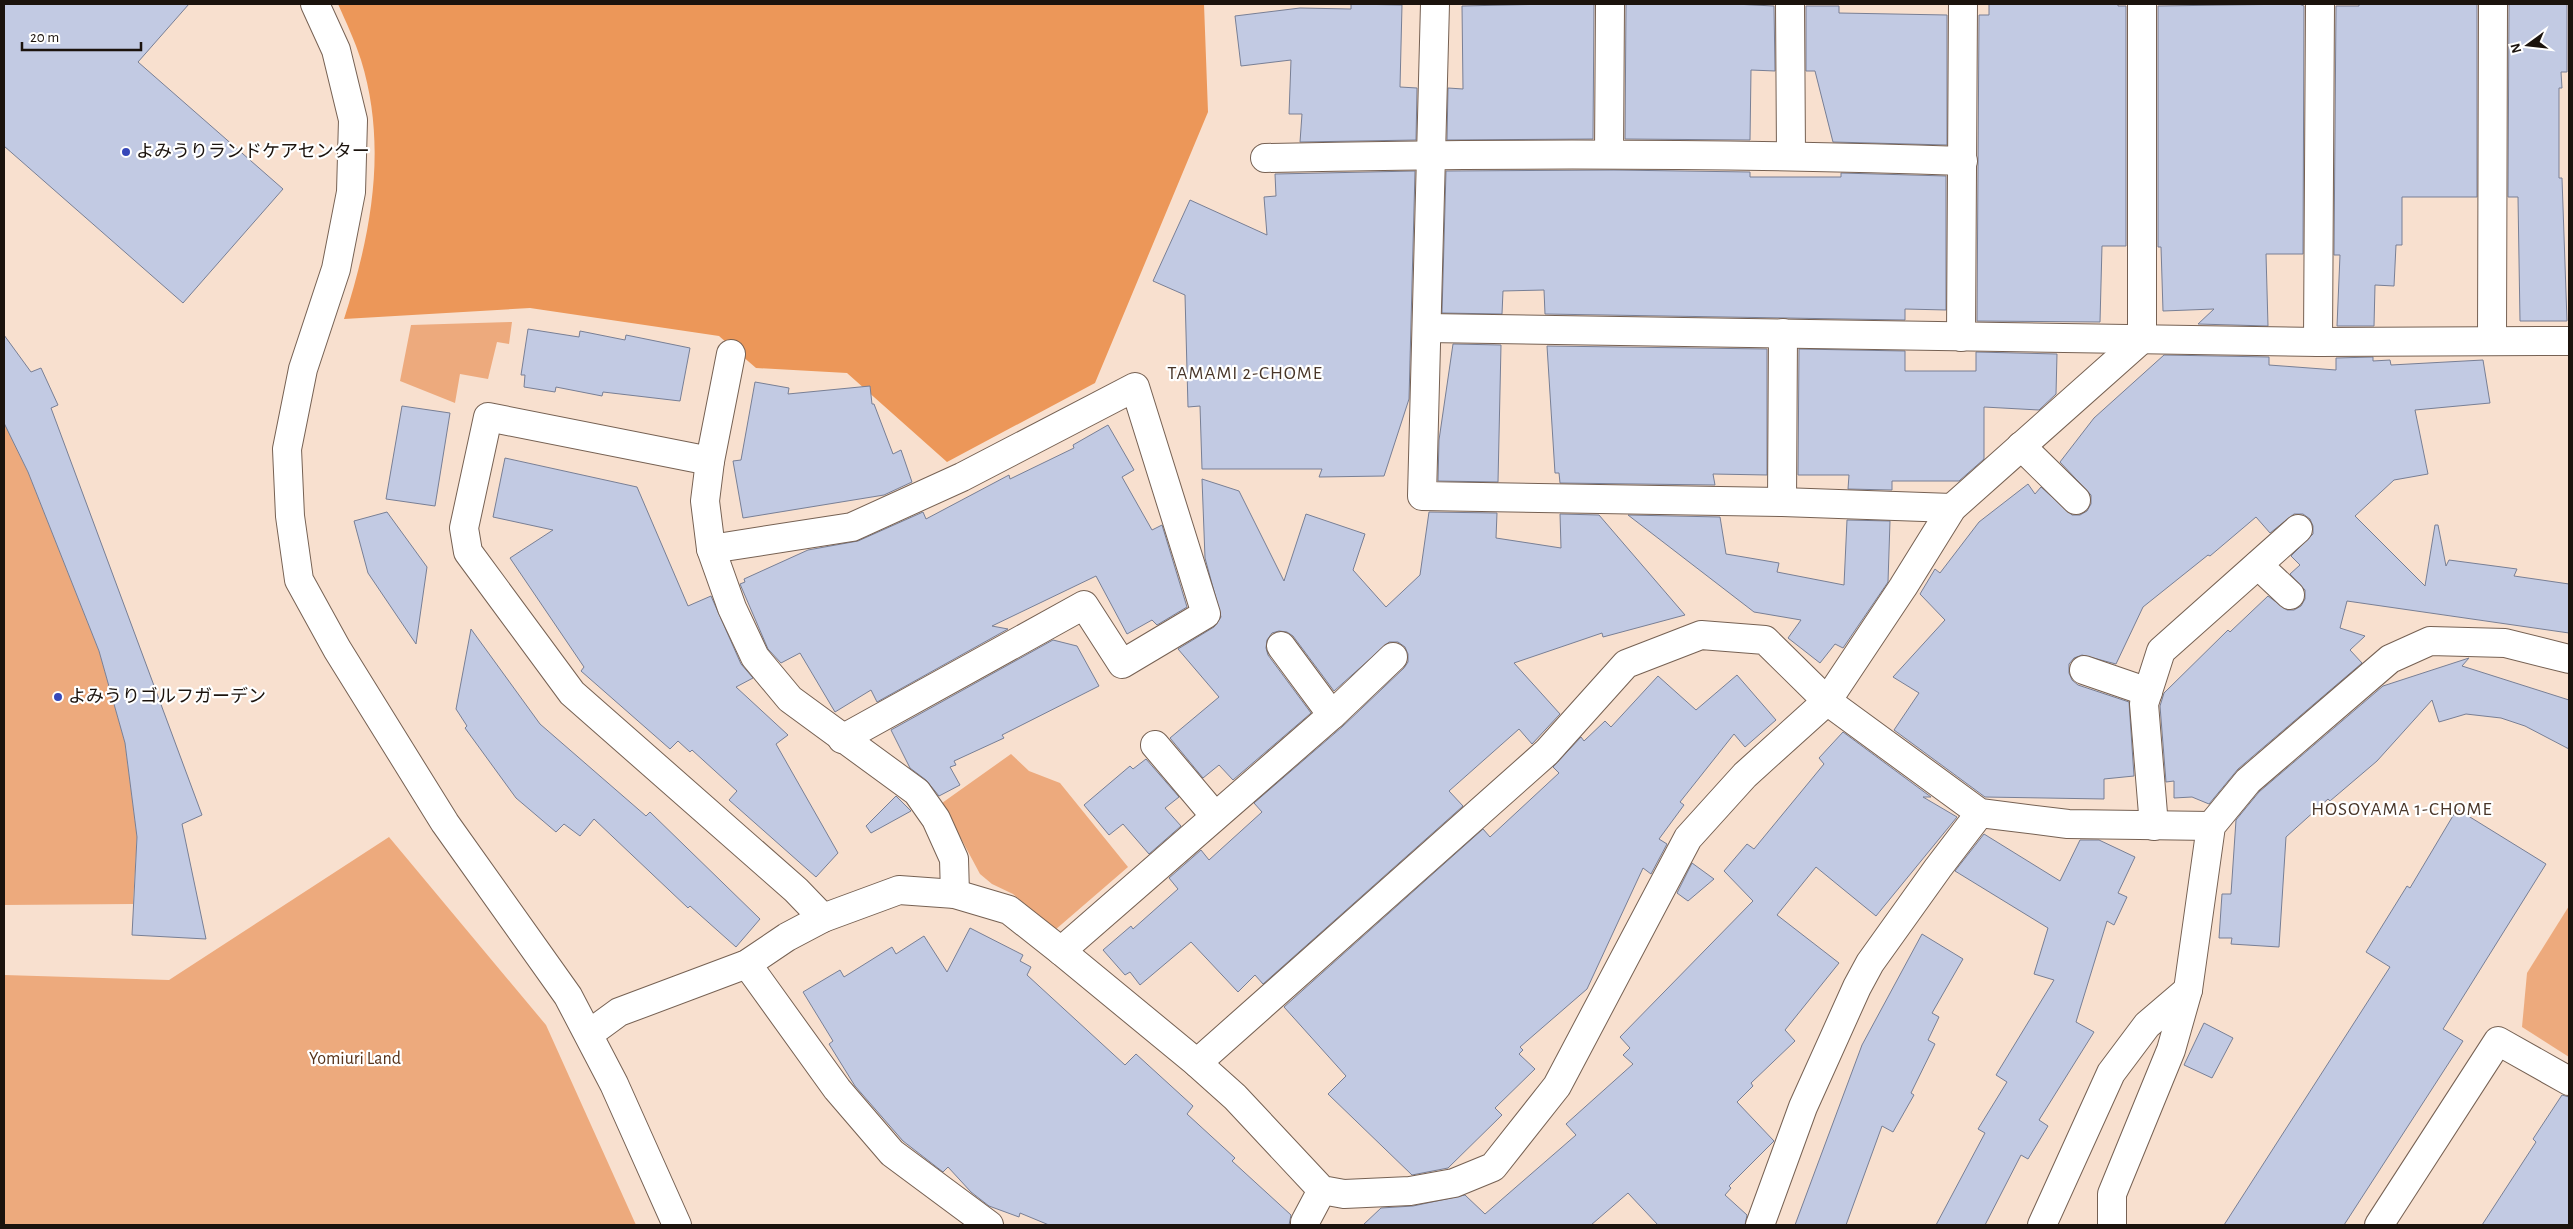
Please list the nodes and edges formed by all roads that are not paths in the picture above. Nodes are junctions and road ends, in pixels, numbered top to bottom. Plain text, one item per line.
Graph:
1 (314, 4) edge
2 (1435, 4) edge
3 (1610, 4) edge
4 (1790, 4) edge
5 (1963, 4) edge
6 (2142, 4) edge
7 (2320, 4) edge
8 (2493, 4) edge
9 (1431, 154) junction
10 (1609, 154) junction
11 (1791, 155) junction
12 (1264, 158) dead end
13 (1963, 161) junction
14 (1427, 328) junction
15 (1783, 333) junction
16 (1961, 337) junction
17 (2142, 339) junction
18 (2492, 340) junction
19 (2569, 341) edge
20 (2318, 342) junction
21 (731, 354) dead end
22 (2021, 446) junction
23 (710, 461) junction
24 (2076, 500) dead end
25 (1782, 502) junction
26 (1952, 508) junction
27 (2298, 530) dead end
28 (711, 549) junction
29 (2258, 564) junction
30 (2290, 595) dead end
31 (1281, 646) dead end
32 (1393, 657) dead end
33 (2569, 659) edge
34 (2084, 670) dead end
35 (2148, 692) junction
36 (1827, 701) junction
37 (1332, 715) junction
38 (842, 740) junction
39 (1154, 745) dead end
40 (1980, 813) junction
41 (1215, 816) junction
42 (2154, 826) junction
43 (2211, 826) junction
44 (955, 894) junction
45 (823, 918) junction
46 (1061, 951) junction
47 (746, 964) junction
48 (2188, 990) junction
49 (589, 1034) junction
50 (1197, 1063) junction
51 (2569, 1081) edge
52 (1322, 1190) junction
53 (677, 1225) edge
54 (989, 1225) edge
55 (1305, 1225) edge
56 (1760, 1225) edge
57 (2042, 1225) edge
58 (2112, 1225) edge
59 (2379, 1225) edge

1 - 49 street
2 - 9 street
3 - 10 street
4 - 11 street
5 - 13 street
6 - 17 street
7 - 20 street
8 - 18 street
9 - 10 street
9 - 12 street
9 - 14 street
10 - 11 street
11 - 13 street
13 - 16 street
14 - 15 street
14 - 25 street
15 - 16 street
15 - 25 street
16 - 17 street
17 - 20 street
17 - 22 street
18 - 19 street
18 - 20 street
21 - 23 street
22 - 24 street
22 - 26 street
23 - 28 street
23 - 45 street
25 - 26 street
26 - 36 street
27 - 29 street
28 - 38 street
28 - 38 street
29 - 30 street
29 - 35 street
31 - 37 street
32 - 37 street
33 - 43 street
34 - 35 street
35 - 42 street
36 - 40 street
36 - 50 street
36 - 52 street
37 - 41 street
38 - 44 street
39 - 41 street
40 - 42 street
40 - 56 street
41 - 46 street
42 - 43 street
43 - 48 street
44 - 45 street
44 - 46 street
45 - 47 street
46 - 50 street
47 - 49 street
47 - 54 street
48 - 57 street
48 - 58 street
49 - 53 street
50 - 52 street
51 - 59 street
52 - 55 street

